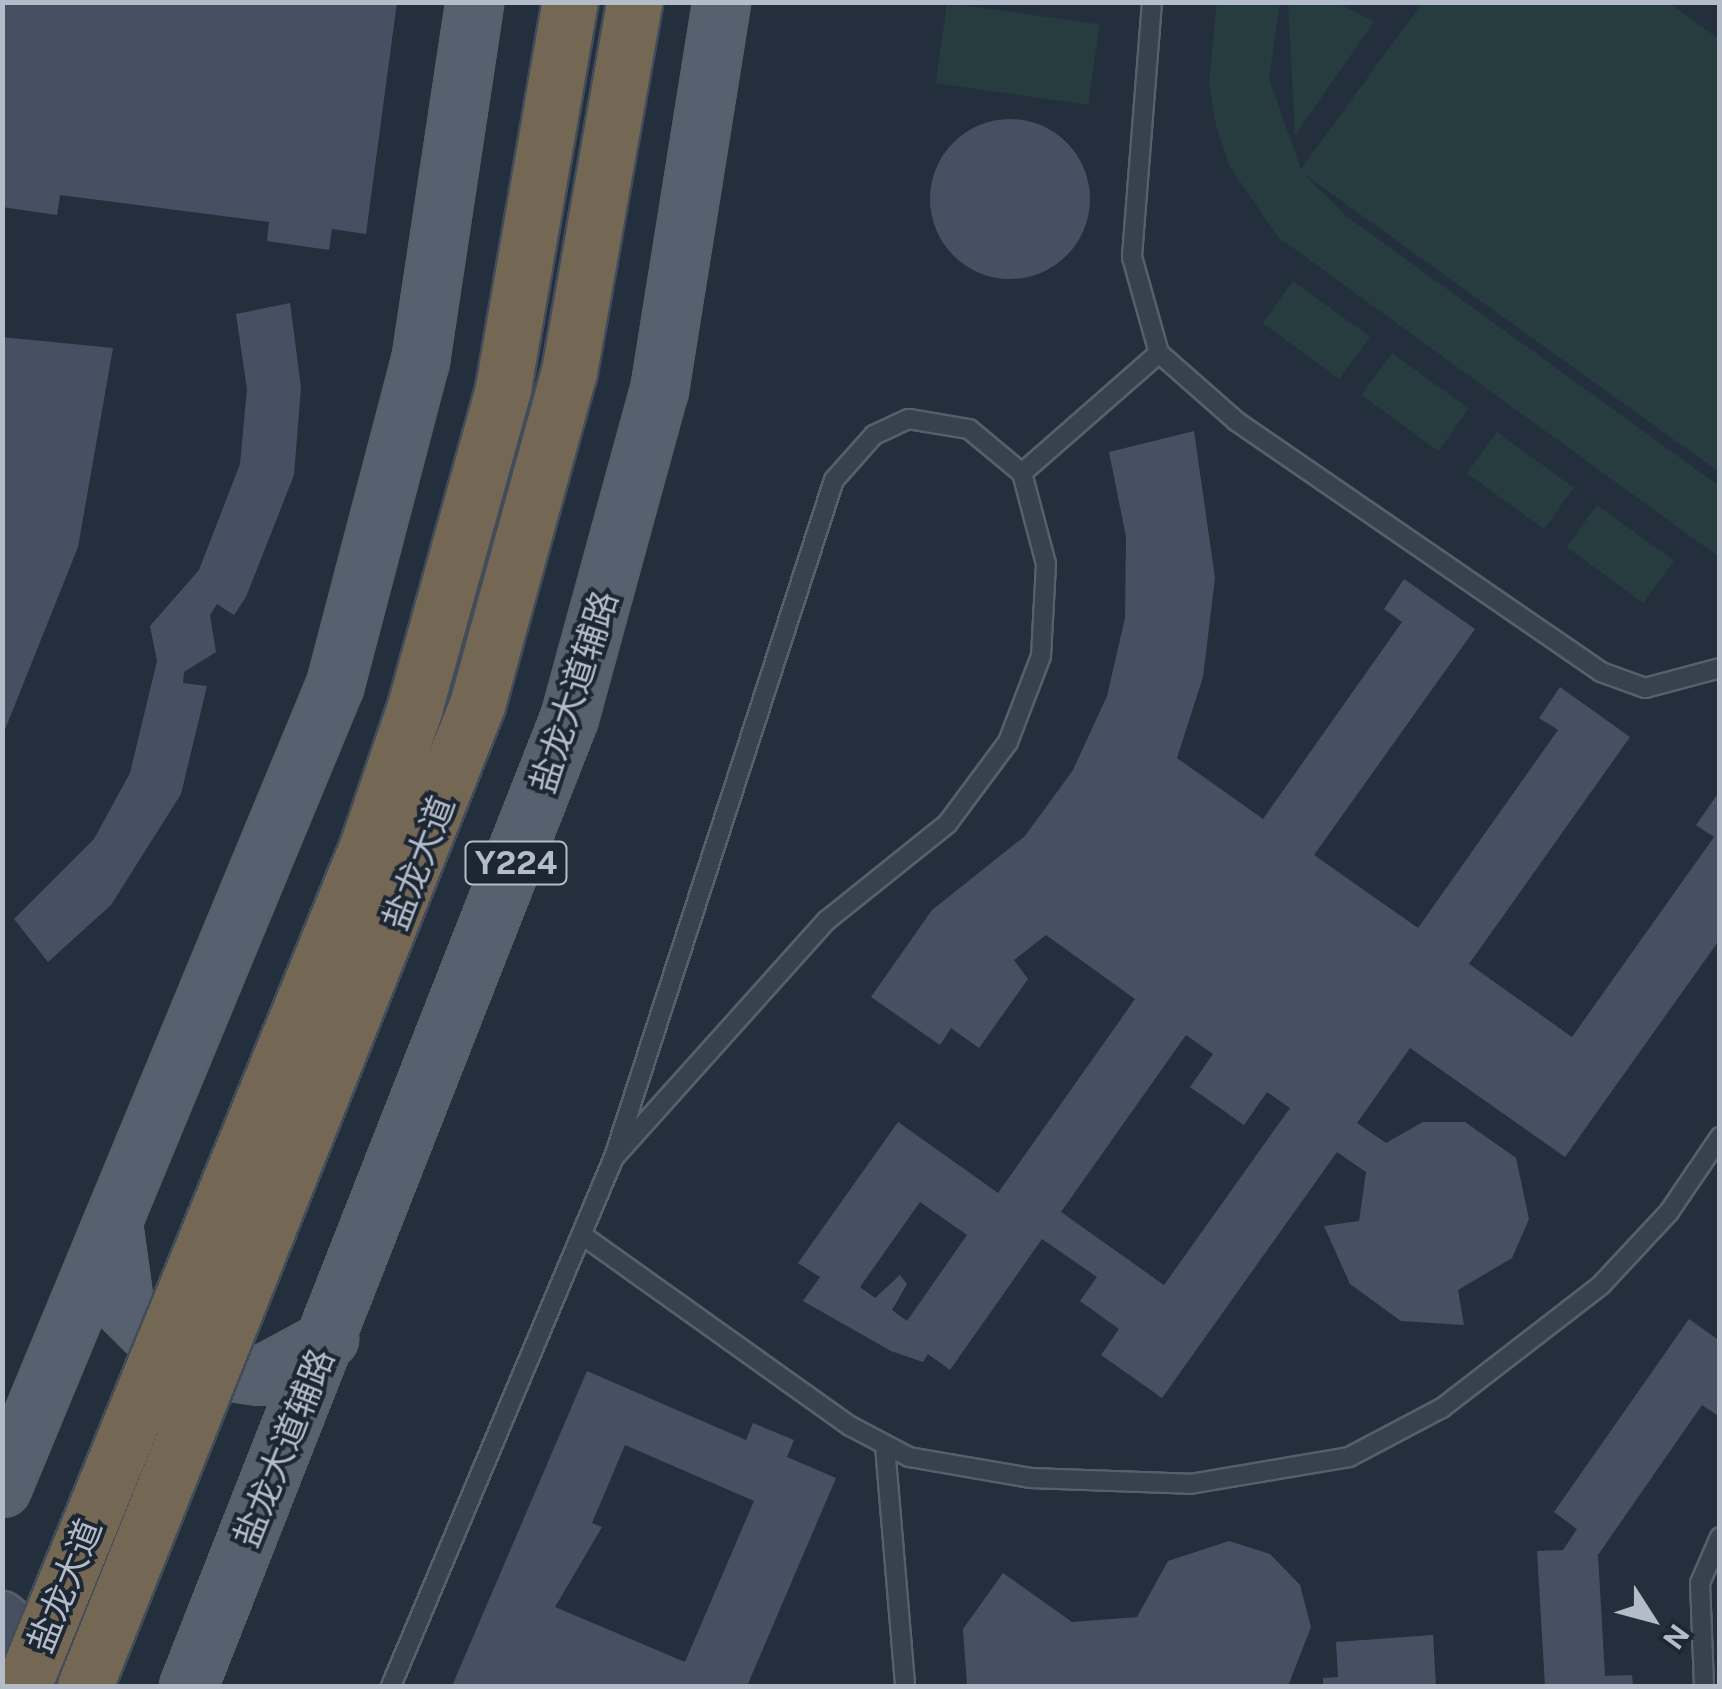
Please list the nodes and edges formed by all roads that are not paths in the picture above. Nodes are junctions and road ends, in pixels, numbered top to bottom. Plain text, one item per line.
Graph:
1 (474, 2) edge
2 (570, 2) edge
3 (634, 2) edge
4 (721, 2) edge
5 (1152, 2) edge
6 (1159, 354) junction
7 (1022, 472) junction
8 (1720, 668) edge
9 (1720, 1137) edge
10 (614, 1157) junction
11 (114, 1230) junction
12 (582, 1235) junction
13 (329, 1338) junction
14 (885, 1446) junction
15 (2, 1488) edge
16 (1720, 1537) edge
17 (2, 1616) edge
18 (216, 1617) junction
19 (24, 1686) edge
20 (85, 1686) edge
21 (188, 1686) edge
22 (214, 1686) edge
23 (392, 1686) edge
24 (905, 1686) edge
25 (1704, 1686) edge

1 - 11 main road
2 - 19 highway, 盐龙大道, bridge
3 - 20 highway, 盐龙大道, bridge
4 - 13 main road, 盐龙大道辅路 / Y224
5 - 6 lane
6 - 7 lane
6 - 8 lane
7 - 10 lane
7 - 10 lane
9 - 14 lane
10 - 12 lane
11 - 13 main road
11 - 15 main road
12 - 14 lane
12 - 23 lane
13 - 18 main road, 盐龙大道辅路 / Y224
14 - 24 lane
16 - 25 lane
17 - 20 main road
18 - 21 main road, 盐龙大道辅路 / Y224
18 - 22 main road

